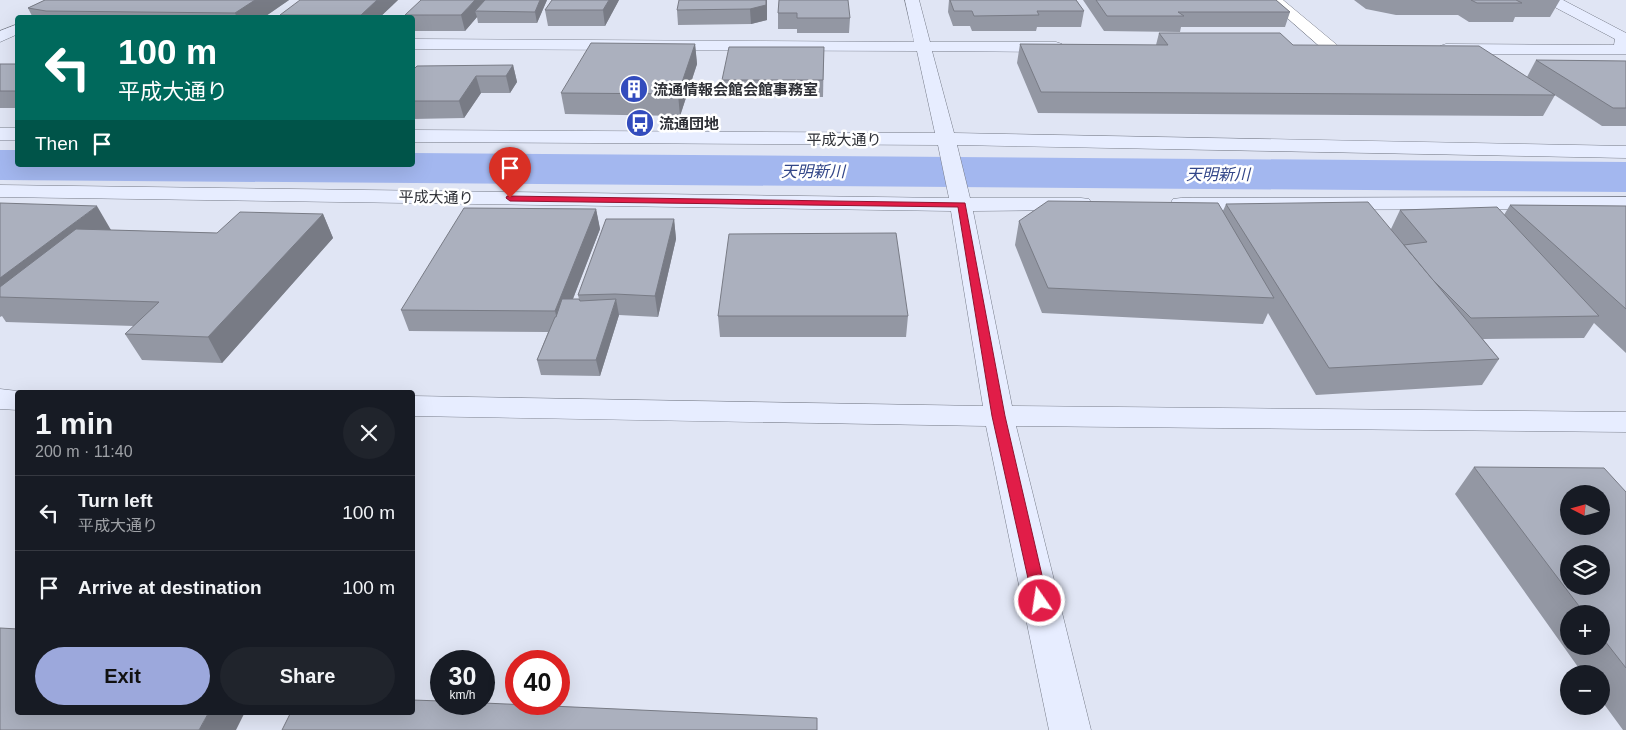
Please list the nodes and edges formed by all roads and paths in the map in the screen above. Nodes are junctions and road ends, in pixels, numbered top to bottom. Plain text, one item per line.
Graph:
1 (912, 0) edge
2 (1274, 0) edge
3 (1552, 0) edge
4 (15, 29) edge
5 (0, 36) edge
6 (0, 41) edge
7 (15, 41) edge
8 (415, 44) edge
9 (924, 47) junction
10 (1072, 48) edge
11 (1311, 48) edge
12 (1331, 48) junction
13 (1350, 48) edge
14 (1428, 49) edge
15 (0, 134) edge
16 (15, 134) edge
17 (415, 136) edge
18 (948, 144) junction
19 (1626, 152) edge
20 (0, 191) edge
21 (960, 194) junction
22 (1626, 203) edge
23 (1101, 204) edge
24 (1160, 204) edge
25 (0, 400) edge
26 (15, 400) edge
27 (415, 406) edge
28 (998, 416) junction
29 (1626, 422) edge
30 (1070, 730) edge

1 - 9 street
2 - 12 street
3 - 14 street
4 - 5 street
6 - 7 street
8 - 9 street
9 - 10 street
9 - 18 street
11 - 12 street
12 - 13 street
15 - 16 street
17 - 18 street, 平成大通り
18 - 19 street, 平成大通り
18 - 21 street
20 - 21 street, 平成大通り
21 - 23 street, 平成大通り
21 - 28 street
22 - 24 street
25 - 26 street
27 - 28 street
28 - 29 street
28 - 30 street

